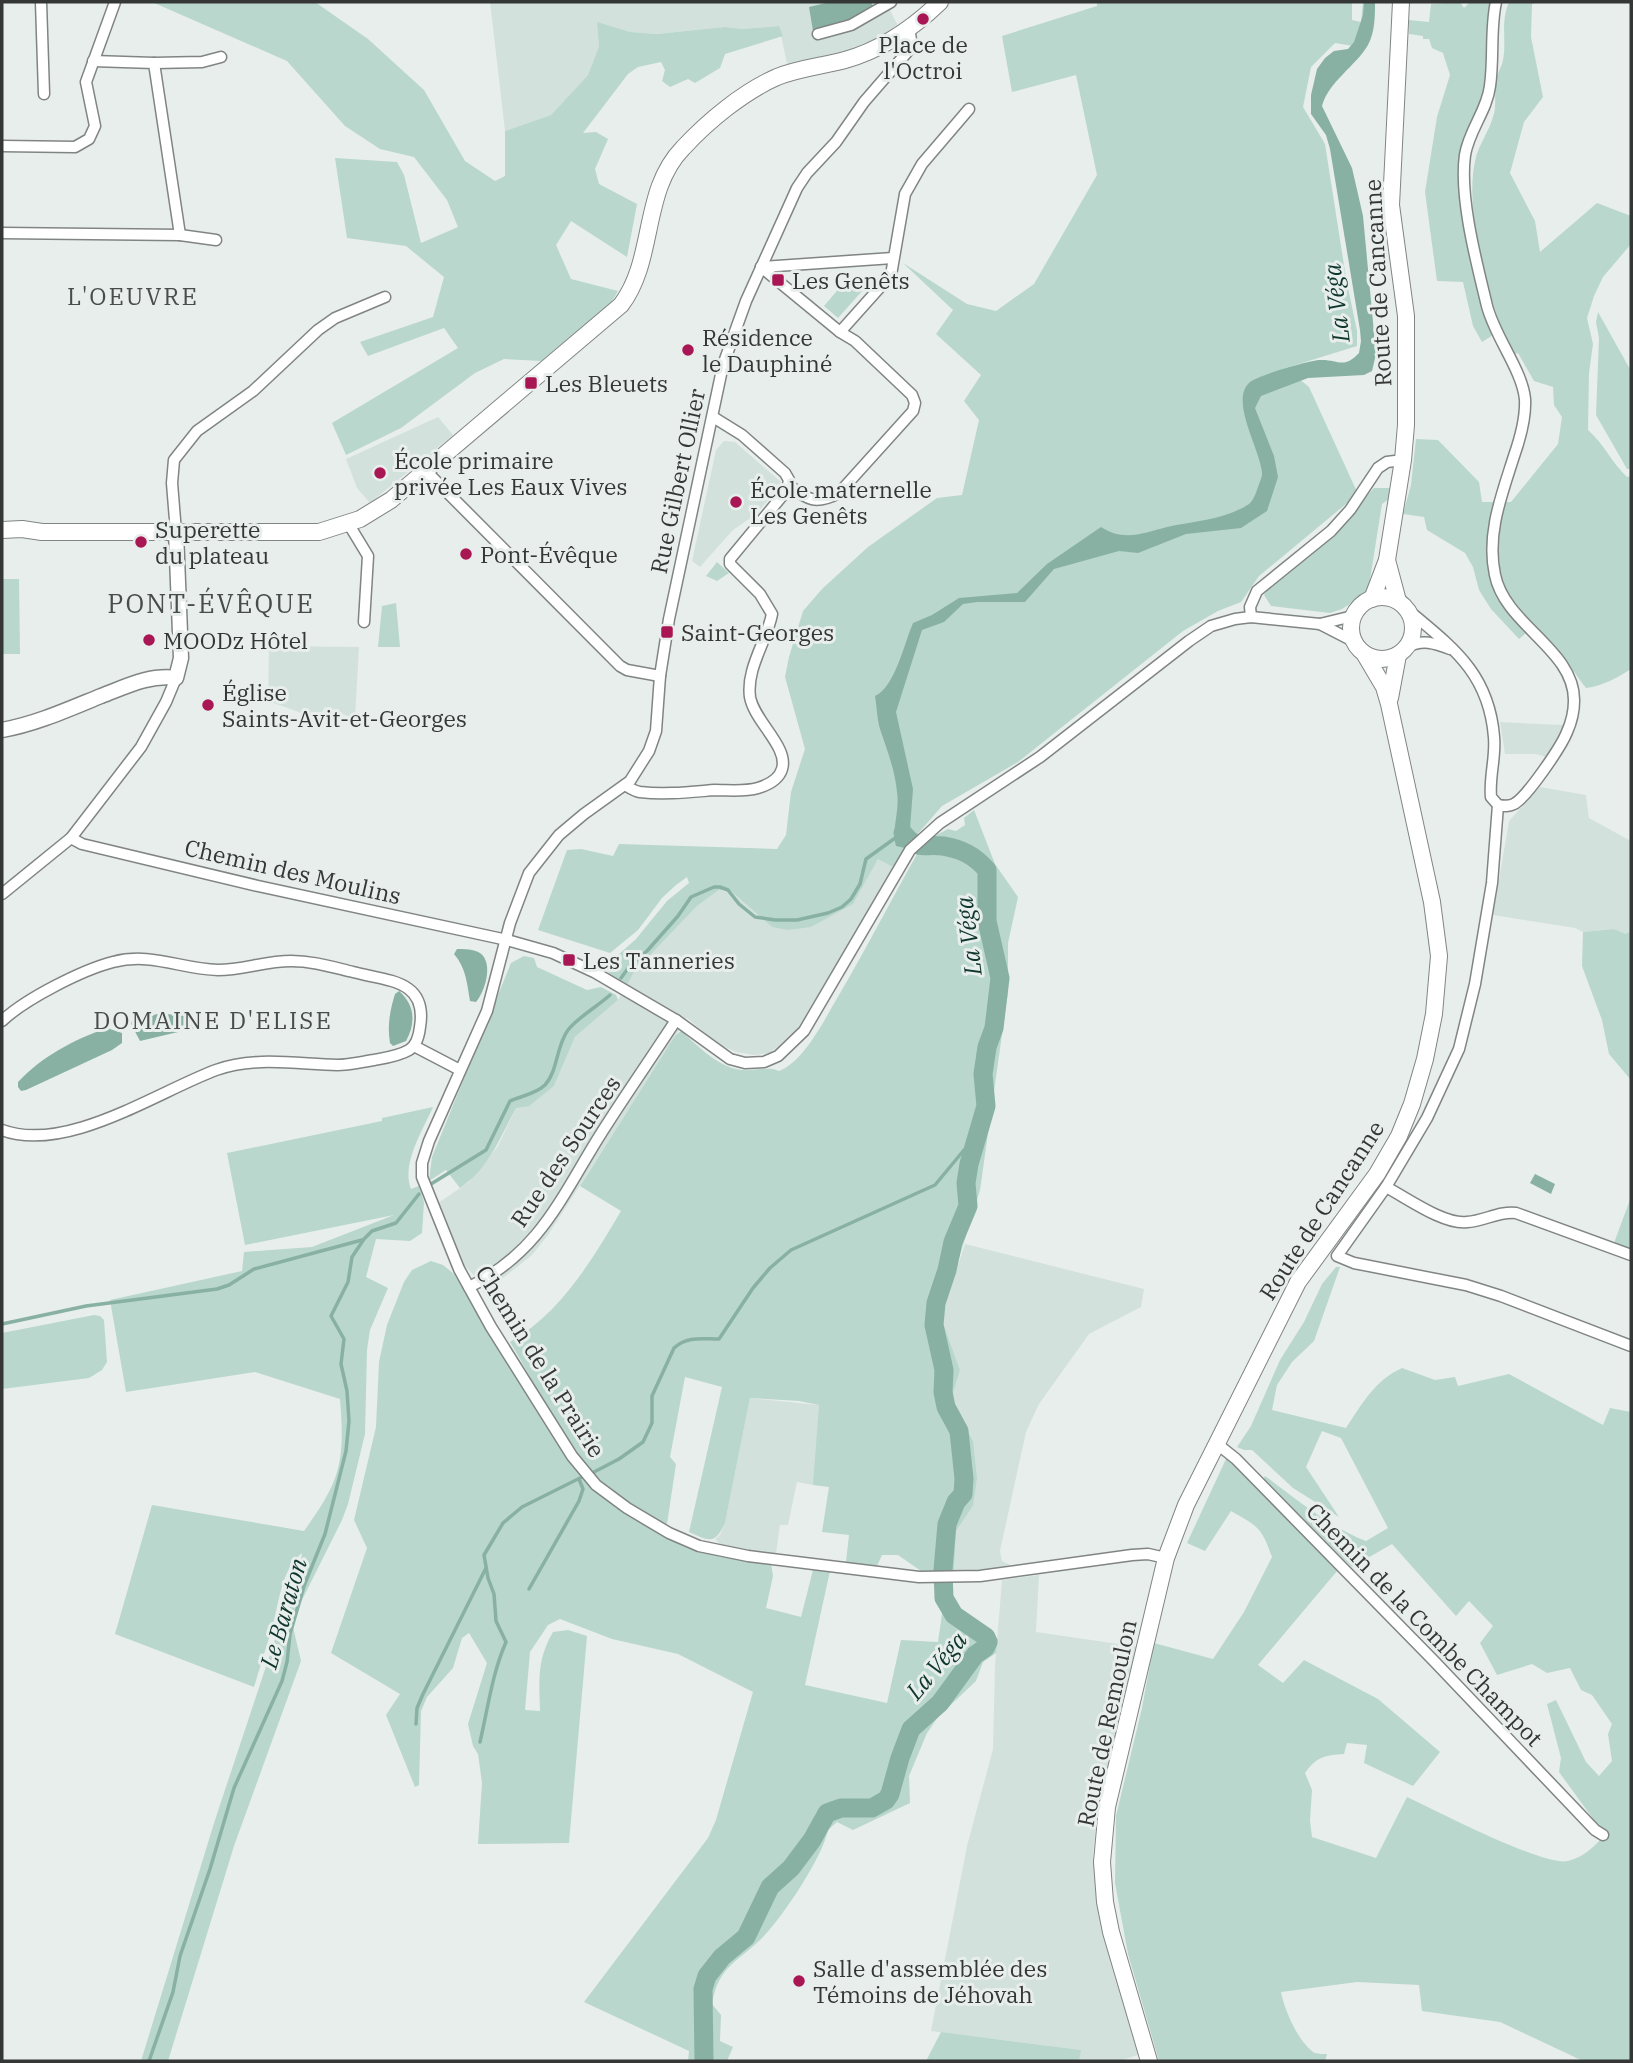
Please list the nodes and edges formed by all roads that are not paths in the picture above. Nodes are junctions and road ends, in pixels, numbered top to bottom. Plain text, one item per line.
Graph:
1 (41, 2) edge
2 (115, 2) edge
3 (891, 2) edge
4 (940, 2) edge
5 (1401, 2) edge
6 (1496, 2) edge
7 (909, 29) junction
8 (818, 34) dead end
9 (222, 57) dead end
10 (93, 61) junction
11 (154, 63) junction
12 (44, 94) dead end
13 (969, 109) dead end
14 (2, 146) edge
15 (2, 233) edge
16 (180, 235) junction
17 (216, 240) dead end
18 (893, 258) junction
19 (761, 267) junction
20 (385, 297) dead end
21 (840, 332) junction
22 (713, 417) junction
23 (1403, 460) junction
24 (426, 471) junction
25 (789, 485) junction
26 (348, 523) junction
27 (2, 530) edge
28 (176, 532) junction
29 (1387, 559) junction
30 (1372, 599) junction
31 (1403, 606) junction
32 (1251, 617) junction
33 (1353, 617) junction
34 (364, 622) dead end
35 (1320, 624) junction
36 (1353, 641) junction
37 (1456, 650) junction
38 (1403, 651) junction
39 (1365, 655) junction
40 (660, 676) junction
41 (176, 678) junction
42 (1390, 704) junction
43 (2, 730) edge
44 (625, 785) junction
45 (1498, 805) junction
46 (71, 838) junction
47 (2, 894) edge
48 (507, 940) junction
49 (676, 1020) junction
50 (2, 1021) edge
51 (414, 1046) junction
52 (460, 1070) junction
53 (2, 1130) edge
54 (1386, 1187) junction
55 (1631, 1255) edge
56 (469, 1287) junction
57 (1631, 1346) edge
58 (1216, 1443) junction
59 (1166, 1558) junction
60 (1603, 1835) dead end
61 (1149, 2061) edge

1 - 12 street
2 - 10 street
3 - 8 street
4 - 7 main road
5 - 23 main road, Route de Cancanne
6 - 45 street
7 - 19 street, Rue Gilbert Ollier
7 - 24 main road
9 - 11 street
10 - 11 street
10 - 14 street
11 - 16 street
13 - 18 street
15 - 16 street
16 - 17 street
18 - 19 street
18 - 21 street
19 - 21 street
19 - 22 street, Rue Gilbert Ollier
20 - 28 street
21 - 25 street
22 - 25 street
22 - 40 street, Rue Gilbert Ollier
23 - 29 main road, Route de Cancanne
23 - 32 street
24 - 26 main road
24 - 40 street
25 - 44 street
26 - 28 main road
26 - 34 street
27 - 28 main road
28 - 41 street
29 - 30 main road, Route de Cancanne
29 - 31 main road, Route de Cancanne
30 - 31 main road
30 - 33 main road
31 - 37 street
31 - 38 main road
32 - 35 street, Chemin des Moulins
32 - 49 street, Chemin des Moulins
33 - 35 street
33 - 36 main road
35 - 36 street
36 - 39 main road
37 - 38 street
37 - 45 street
38 - 39 main road
38 - 42 main road, Route de Cancanne
39 - 42 main road, Route de Cancanne
40 - 44 street, Rue Gilbert Ollier
41 - 43 street
41 - 46 street
42 - 58 main road, Route de Cancanne
44 - 48 street, Rue Gilbert Ollier
45 - 54 street
46 - 47 street
46 - 48 street, Chemin des Moulins
48 - 49 street, Chemin des Moulins
48 - 52 street, Chemin de la Prairie
49 - 56 street, Rue des Sources
50 - 51 street
51 - 52 street
51 - 53 street
52 - 56 street, Chemin de la Prairie
54 - 55 street
54 - 57 street
56 - 59 street, Chemin de la Prairie
58 - 59 main road, Route de Cancanne
58 - 60 street, Chemin de la Combe Champot
59 - 61 main road, Route de Remoulon

